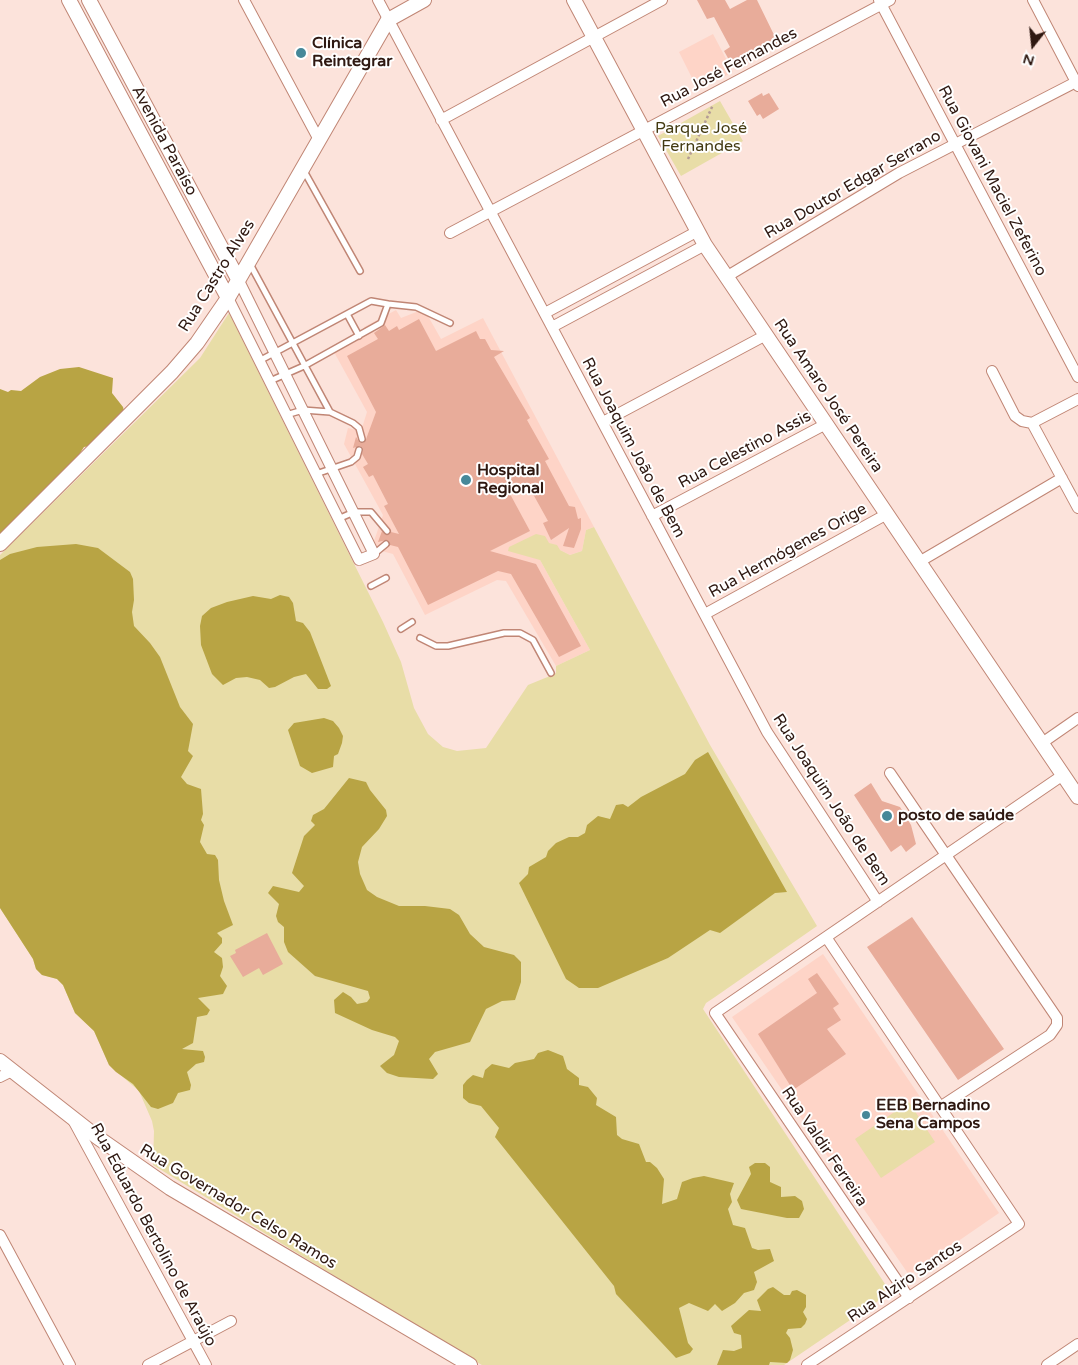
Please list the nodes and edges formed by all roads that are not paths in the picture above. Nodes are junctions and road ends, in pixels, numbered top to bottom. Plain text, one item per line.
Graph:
1 (69, 0) edge
2 (89, 0) edge
3 (244, 0) edge
4 (378, 0) edge
5 (424, 0) edge
6 (574, 0) edge
7 (662, 0) edge
8 (1033, 0) edge
9 (884, 2) edge
10 (388, 20) junction
11 (594, 37) junction
12 (1077, 84) edge
13 (442, 120) junction
14 (644, 130) junction
15 (319, 140) junction
16 (955, 144) junction
17 (302, 169) junction
18 (490, 212) junction
19 (698, 231) junction
20 (450, 233) dead end
21 (705, 245) junction
22 (249, 262) junction
23 (360, 271) dead end
24 (726, 276) junction
25 (238, 279) junction
26 (228, 298) junction
27 (388, 304) junction
28 (347, 314) junction
29 (545, 314) junction
30 (450, 323) dead end
31 (552, 327) junction
32 (766, 335) junction
33 (359, 336) junction
34 (292, 344) junction
35 (275, 353) junction
36 (259, 361) junction
37 (304, 366) junction
38 (992, 371) dead end
39 (285, 374) junction
40 (1078, 377) edge
41 (270, 382) junction
42 (1078, 399) edge
43 (303, 410) junction
44 (330, 412) junction
45 (286, 415) junction
46 (602, 422) junction
47 (1032, 423) junction
48 (826, 424) junction
49 (362, 439) dead end
50 (358, 450) dead end
51 (332, 469) junction
52 (316, 474) junction
53 (1062, 478) junction
54 (1078, 508) edge
55 (354, 512) junction
56 (887, 514) junction
57 (652, 516) junction
58 (338, 519) junction
59 (387, 531) dead end
60 (0, 544) edge
61 (386, 544) dead end
62 (374, 554) junction
63 (919, 562) junction
64 (386, 578) dead end
65 (371, 586) dead end
66 (705, 614) junction
67 (412, 622) dead end
68 (401, 630) dead end
69 (420, 638) dead end
70 (550, 674) dead end
71 (1078, 718) edge
72 (1042, 743) junction
73 (890, 773) dead end
74 (1063, 775) junction
75 (1078, 797) edge
76 (946, 855) junction
77 (878, 902) junction
78 (826, 937) junction
79 (0, 1061) edge
80 (6, 1074) edge
81 (940, 1107) junction
82 (73, 1118) junction
83 (0, 1235) edge
84 (909, 1298) junction
85 (231, 1321) dead end
86 (193, 1341) junction
87 (1078, 1344) edge
88 (70, 1365) edge
89 (148, 1365) edge
90 (206, 1365) edge
91 (470, 1365) edge
92 (808, 1365) edge
93 (1047, 1365) edge

1 - 26 street, Avenida Paraíso
2 - 25 street, Avenida Paraíso
3 - 15 street
4 - 10 street, Rua Joaquim João de Bem
5 - 10 street
6 - 11 street, Rua Amaro José Pereira
7 - 11 street
8 - 12 street
9 - 14 street, Rua José Fernandes
9 - 16 street, Rua Giovani Maciel Zeferino
10 - 13 street, Rua Joaquim João de Bem
10 - 15 street, Rua Castro Alves
11 - 13 street
11 - 14 street, Rua Amaro José Pereira
12 - 16 street, Rua Doutor Edgar Serrano
13 - 18 street, Rua Joaquim João de Bem
14 - 18 street, Rua José Fernandes
14 - 19 street, Rua Amaro José Pereira
15 - 17 street, Rua Castro Alves
16 - 24 street, Rua Doutor Edgar Serrano
16 - 40 street, Rua Giovani Maciel Zeferino
17 - 22 street, Rua Castro Alves
17 - 23 lane
18 - 20 street, Rua José Fernandes
18 - 29 street, Rua Joaquim João de Bem
19 - 21 street, Rua Amaro José Pereira
19 - 29 street
21 - 24 street, Rua Amaro José Pereira
21 - 31 street
22 - 25 street, Rua Castro Alves
22 - 34 lane
24 - 32 street, Rua Amaro José Pereira
25 - 26 street, Rua Castro Alves
25 - 35 street
26 - 36 street
26 - 60 street, Rua Castro Alves
27 - 28 lane
27 - 30 lane
27 - 33 lane
28 - 33 lane
28 - 34 lane
29 - 31 street, Rua Joaquim João de Bem
31 - 46 street, Rua Joaquim João de Bem
32 - 46 street
32 - 48 street, Rua Amaro José Pereira
33 - 37 lane
34 - 35 lane
34 - 37 lane
35 - 36 lane
35 - 39 street
36 - 41 street
37 - 39 lane
37 - 44 lane
38 - 47 street
39 - 41 lane
39 - 43 street
41 - 45 street
42 - 47 street
43 - 44 lane
43 - 45 lane
43 - 51 street
44 - 49 lane
45 - 52 street
46 - 57 street, Rua Joaquim João de Bem
47 - 53 street
48 - 56 street, Rua Amaro José Pereira
48 - 57 street, Rua Celestino Assis
50 - 51 lane
51 - 52 lane
51 - 55 street
52 - 58 street
53 - 54 street
53 - 63 street
55 - 58 lane
55 - 59 lane
55 - 62 street
56 - 63 street, Rua Amaro José Pereira
56 - 66 street, Rua Hermógenes Orige
57 - 66 street, Rua Joaquim João de Bem
58 - 62 street
61 - 62 lane
63 - 72 street, Rua Amaro José Pereira
64 - 65 lane
66 - 77 street, Rua Joaquim João de Bem
67 - 68 lane
69 - 70 lane
71 - 72 street
72 - 74 street, Rua Amaro José Pereira
73 - 76 street
74 - 75 street, Rua Amaro José Pereira
74 - 76 street
76 - 77 street
76 - 81 street
77 - 78 street
78 - 81 street
78 - 84 street, Rua Valdir Ferreira
79 - 80 street, Rua Governador Celso Ramos
80 - 82 street, Rua Governador Celso Ramos
81 - 84 street, Rua Alziro Santos
82 - 86 street, Rua Eduardo Bertolino de Araújo
82 - 91 street, Rua Governador Celso Ramos
83 - 88 street
84 - 92 street, Rua Alziro Santos
85 - 86 street
86 - 89 street
86 - 90 street, Rua Eduardo Bertolino de Araújo
87 - 93 street

